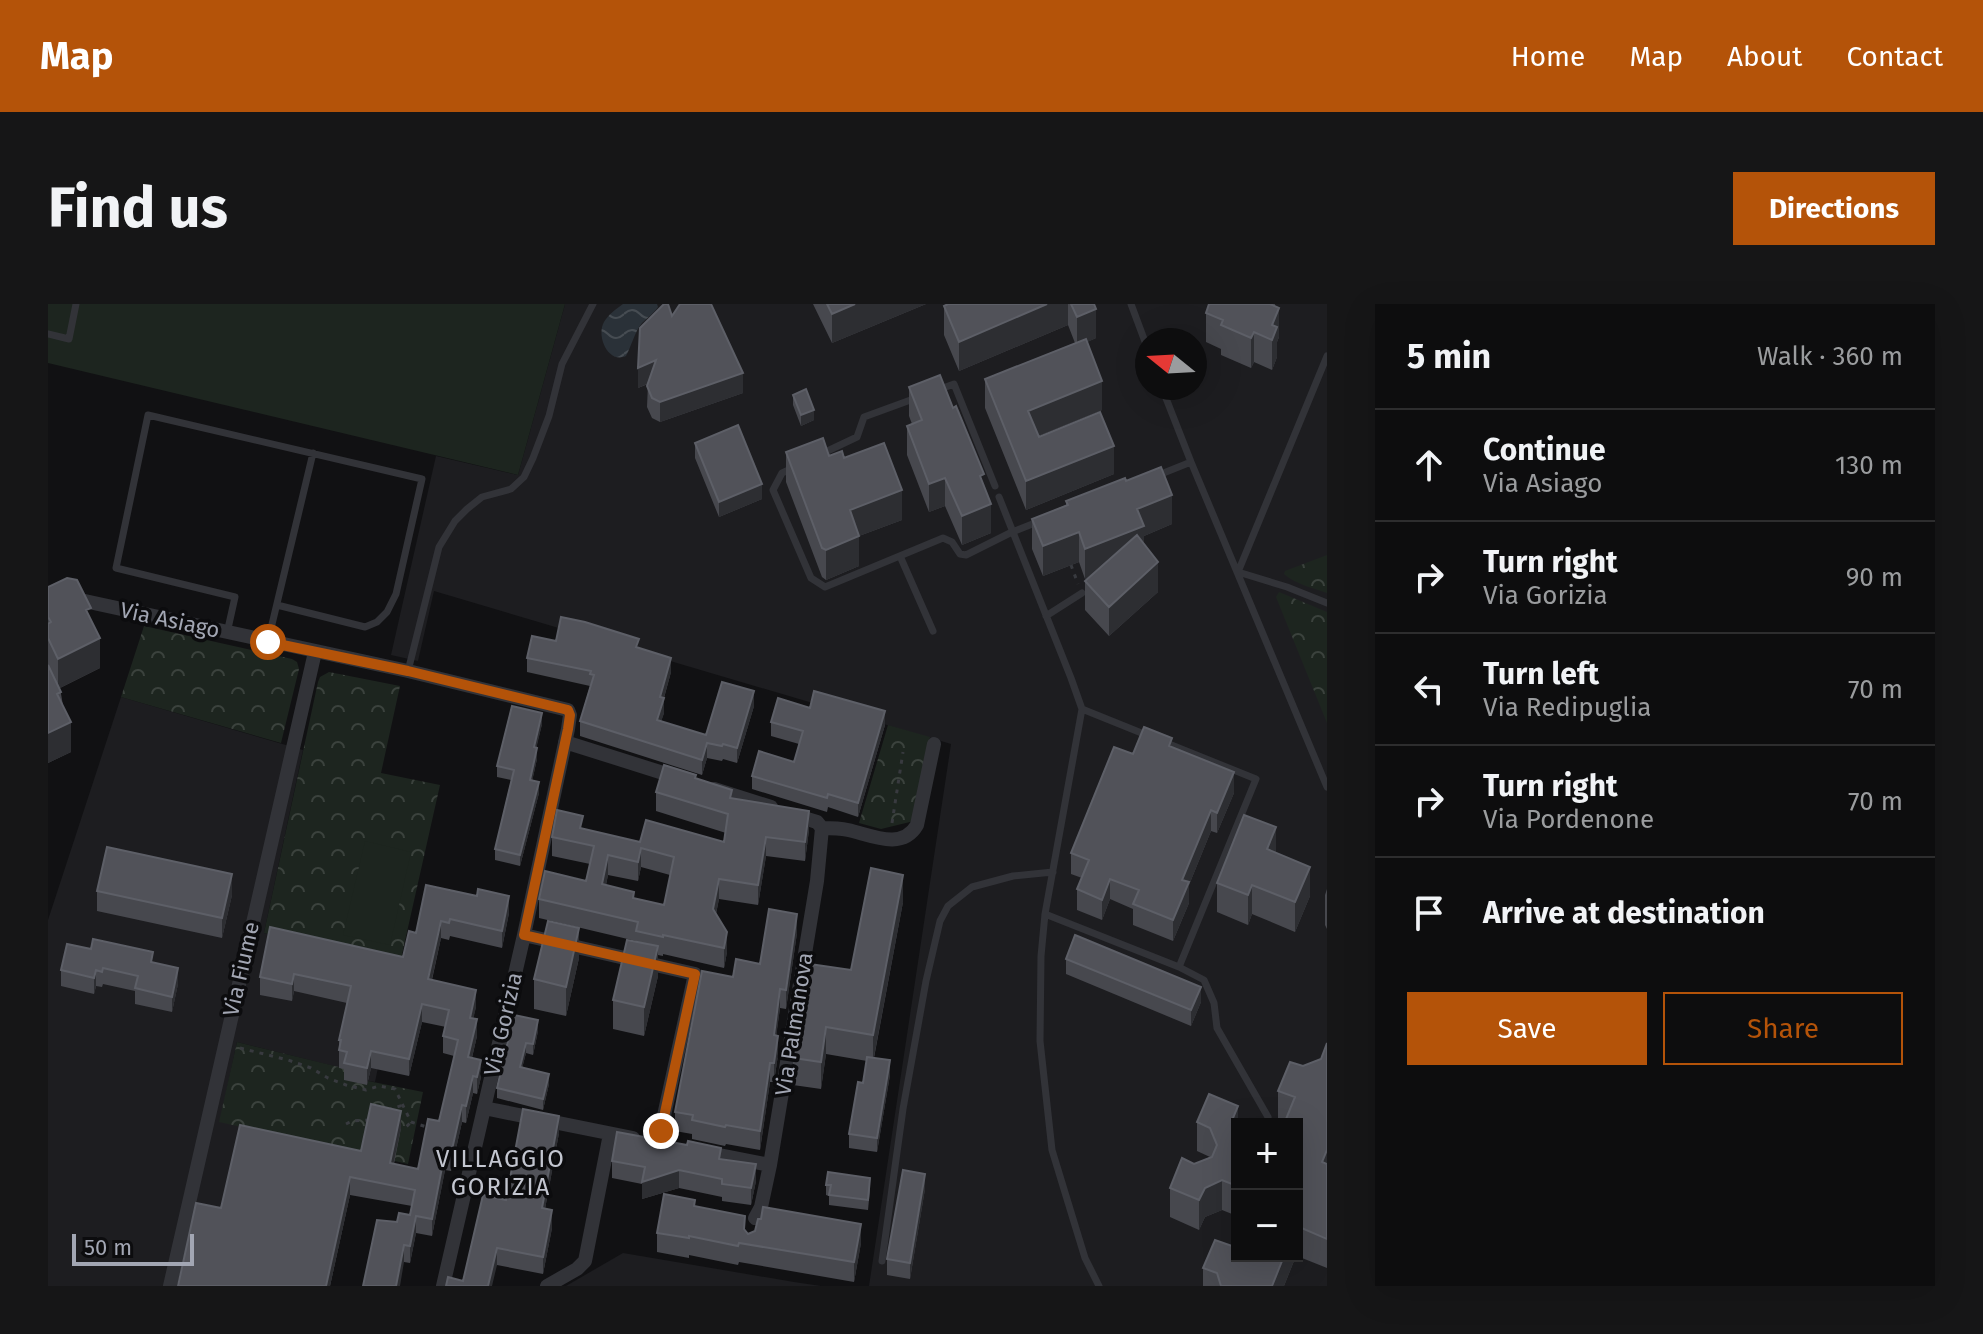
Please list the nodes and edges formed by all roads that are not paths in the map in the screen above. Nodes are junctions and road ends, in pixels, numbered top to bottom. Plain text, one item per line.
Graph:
1 (76, 304) edge
2 (593, 304) edge
3 (1131, 304) edge
4 (1140, 328) edge
5 (48, 334) edge
6 (1327, 356) edge
7 (1167, 400) edge
8 (313, 453) junction
9 (1191, 462) junction
10 (1146, 480) edge
11 (995, 486) dead end
12 (999, 497) dead end
13 (1042, 521) edge
14 (1012, 532) junction
15 (900, 556) junction
16 (1238, 572) junction
17 (48, 593) edge
18 (1082, 593) edge
19 (1327, 603) edge
20 (277, 605) junction
21 (1046, 616) junction
22 (933, 631) dead end
23 (227, 633) junction
24 (268, 642) junction
25 (315, 652) junction
26 (408, 671) junction
27 (1082, 709) junction
28 (570, 715) joint
29 (565, 742) junction
30 (934, 744) dead end
31 (1327, 787) edge
32 (822, 828) junction
33 (1053, 872) junction
34 (1045, 914) junction
35 (524, 935) junction
36 (1179, 967) junction
37 (484, 1108) junction
38 (1268, 1117) dead end
39 (610, 1134) junction
40 (672, 1145) junction
41 (770, 1165) junction
42 (754, 1225) edge
43 (882, 1261) dead end
44 (170, 1286) edge
45 (443, 1286) edge
46 (547, 1286) edge
47 (1099, 1286) edge

1 - 5 lane
2 - 26 lane
3 - 4 lane
6 - 16 lane
7 - 9 lane
8 - 20 lane
8 - 20 lane
8 - 23 lane
9 - 10 lane
9 - 16 lane
11 - 15 lane
12 - 14 lane
13 - 14 lane
14 - 15 lane
14 - 21 lane
15 - 22 lane
16 - 19 lane
16 - 31 lane
17 - 23 street, Via Asiago
18 - 21 lane
20 - 24 lane
21 - 27 lane
23 - 24 street, Via Asiago
24 - 25 street, Via Asiago
25 - 26 street, Via Asiago
25 - 44 street, Via Fiume
26 - 28 street, Via Asiago
27 - 33 lane
27 - 36 lane
28 - 29 street, Via Gorizia
29 - 32 street
29 - 35 street, Via Gorizia
30 - 32 street
32 - 41 street, Via Palmanova
33 - 34 lane
33 - 43 lane
34 - 36 lane
34 - 47 lane
35 - 37 street, Via Gorizia
35 - 40 street
36 - 38 lane
37 - 39 street
37 - 45 street, Via Gorizia
39 - 40 street
39 - 46 street
40 - 41 street
41 - 42 street, Via Palmanova

